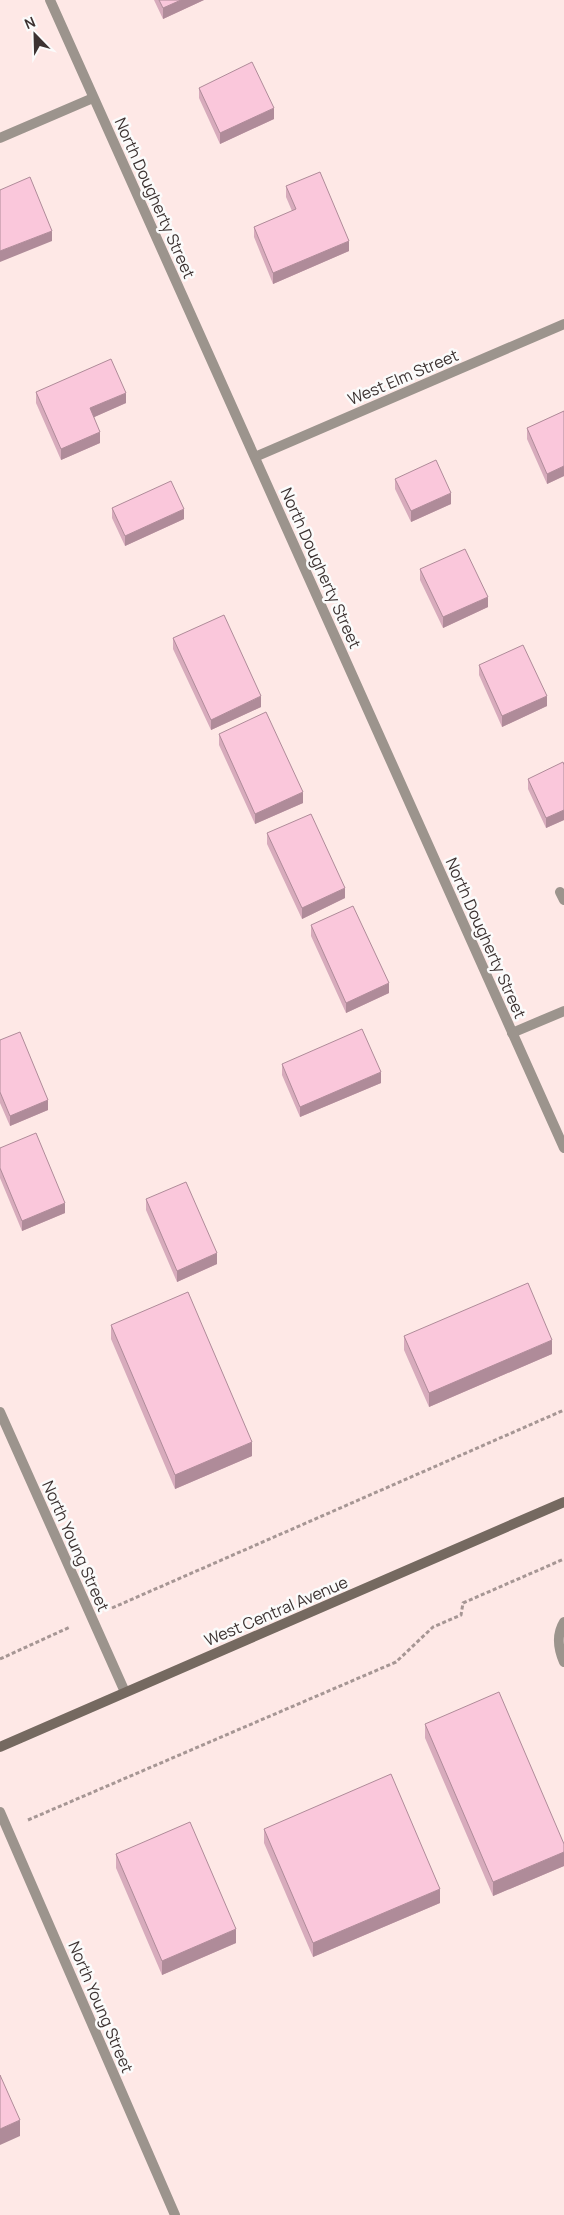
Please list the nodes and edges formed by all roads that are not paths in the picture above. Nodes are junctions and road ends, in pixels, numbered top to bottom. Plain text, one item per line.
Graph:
1 (50, 0) edge
2 (93, 98) junction
3 (0, 138) edge
4 (564, 324) edge
5 (255, 457) junction
6 (564, 1011) edge
7 (512, 1033) junction
8 (564, 1148) edge
9 (0, 1412) edge
10 (564, 1502) edge
11 (564, 1622) edge
12 (564, 1662) edge
13 (125, 1692) junction
14 (0, 1747) edge
15 (0, 1812) edge
16 (175, 2215) edge

1 - 2 street, North Dougherty Street
2 - 3 street
2 - 5 street, North Dougherty Street
4 - 5 street, West Elm Street
5 - 7 street, North Dougherty Street
6 - 7 street
7 - 8 street, North Dougherty Street
9 - 13 street, North Young Street
10 - 13 main road, West Central Avenue
11 - 12 street
13 - 14 main road, West Central Avenue
15 - 16 street, North Young Street

